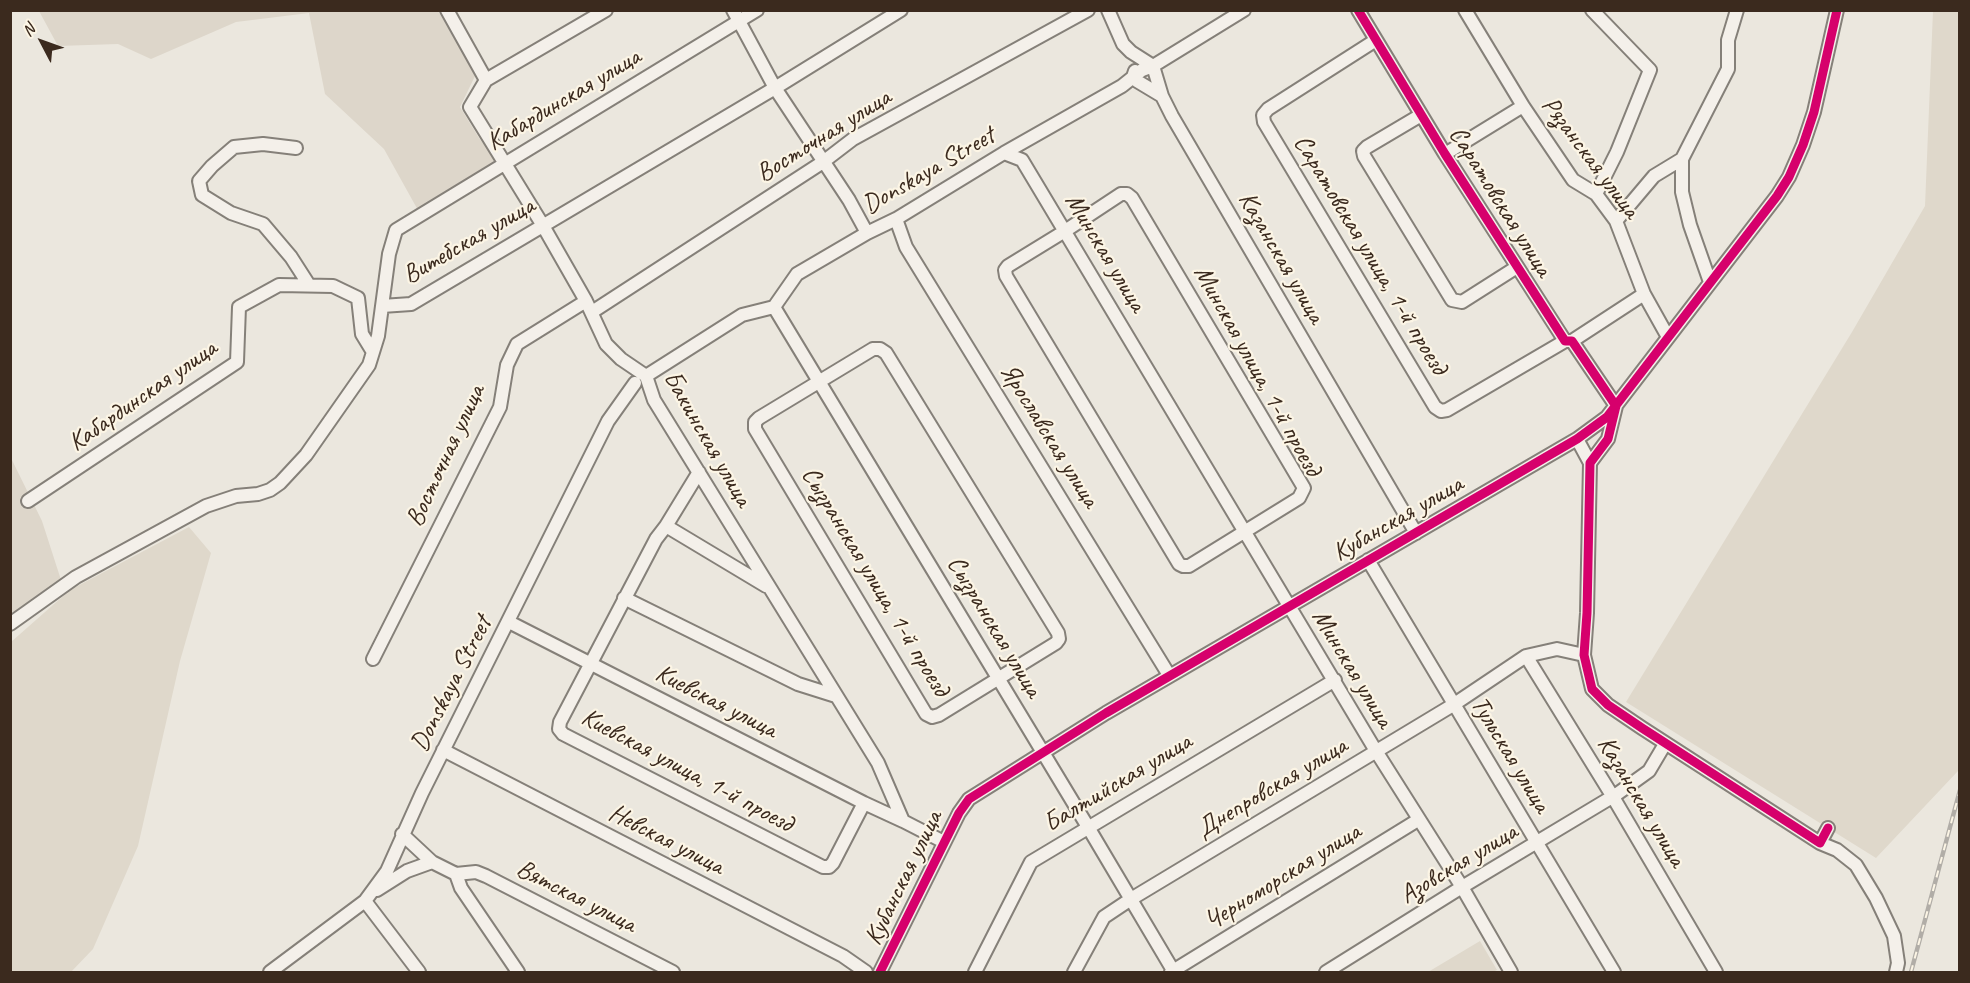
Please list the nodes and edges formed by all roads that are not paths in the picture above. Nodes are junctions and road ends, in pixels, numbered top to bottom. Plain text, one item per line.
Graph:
1 (447, 10) edge
2 (606, 10) edge
3 (757, 10) edge
4 (901, 10) edge
5 (1088, 10) edge
6 (1108, 10) edge
7 (1244, 10) edge
8 (1358, 10) edge
9 (1465, 10) edge
10 (1592, 10) edge
11 (1737, 10) edge
12 (1837, 10) edge
13 (736, 16) edge
14 (1376, 40) junction
15 (1131, 52) junction
16 (1153, 66) junction
17 (1133, 77) junction
18 (486, 80) junction
19 (775, 88) junction
20 (1162, 96) junction
21 (1523, 106) junction
22 (1421, 115) junction
23 (296, 148) dead end
24 (1004, 153) junction
25 (1445, 154) junction
26 (1682, 159) junction
27 (823, 162) junction
28 (504, 163) junction
29 (1596, 194) junction
30 (896, 219) junction
31 (1616, 221) junction
32 (542, 224) junction
33 (1065, 231) junction
34 (867, 233) junction
35 (1517, 267) junction
36 (1710, 282) junction
37 (309, 285) junction
38 (1644, 294) junction
39 (382, 306) junction
40 (589, 306) junction
41 (774, 307) junction
42 (1668, 337) junction
43 (1568, 341) junction
44 (373, 352) junction
45 (639, 376) junction
46 (818, 381) junction
47 (1616, 406) junction
48 (1577, 439) junction
49 (1590, 463) junction
50 (699, 472) junction
51 (28, 501) dead end
52 (666, 526) junction
53 (1246, 532) junction
54 (1416, 532) junction
55 (1368, 560) junction
56 (769, 589) junction
57 (624, 598) junction
58 (1290, 605) junction
59 (509, 622) junction
60 (10, 624) edge
61 (1584, 655) junction
62 (1526, 656) junction
63 (373, 659) dead end
64 (590, 663) junction
65 (1169, 675) junction
66 (999, 677) junction
67 (1335, 680) junction
68 (836, 696) junction
69 (1453, 705) junction
70 (1665, 744) junction
71 (443, 750) junction
72 (1376, 751) junction
73 (1044, 752) junction
74 (1613, 797) junction
75 (864, 803) junction
76 (1418, 820) junction
77 (903, 821) junction
78 (1088, 827) junction
79 (1828, 828) dead end
80 (402, 834) junction
81 (944, 842) junction
82 (1536, 843) junction
83 (1820, 843) junction
84 (432, 862) junction
85 (456, 874) junction
86 (1462, 887) junction
87 (368, 897) junction
88 (1131, 898) junction
89 (270, 972) edge
90 (418, 972) edge
91 (518, 972) edge
92 (673, 972) edge
93 (866, 972) edge
94 (880, 972) edge
95 (975, 972) edge
96 (1074, 972) edge
97 (1173, 972) edge
98 (1326, 972) edge
99 (1511, 972) edge
100 (1614, 972) edge
101 (1716, 972) edge
102 (1896, 972) edge

1 - 18 street
2 - 18 street
3 - 13 street, Кабардинская улица
4 - 19 street, Витебская улица
5 - 27 street, Восточная улица
6 - 15 street
7 - 16 street, Donskaya Street
8 - 14 street, Саратовская улица
9 - 21 street, Рязанская улица
10 - 29 street
11 - 26 street
12 - 36 street, Кубанская улица
13 - 19 street
13 - 28 street, Кабардинская улица
14 - 22 street, Саратовская улица
14 - 43 street, Саратовская улица, 1-й проезд
15 - 16 street
15 - 17 street
16 - 17 street, Donskaya Street
16 - 20 street, Казанская улица
17 - 20 street
17 - 24 street, Donskaya Street
18 - 28 street, Бакинская улица
19 - 27 street
19 - 32 street, Витебская улица
20 - 54 street, Казанская улица
21 - 25 street
21 - 29 street, Рязанская улица
22 - 25 street, Саратовская улица
22 - 35 street
23 - 37 street
24 - 30 street, Donskaya Street
24 - 33 street, Минская улица
25 - 35 street, Саратовская улица
26 - 31 street
26 - 36 street
27 - 34 street
27 - 40 street, Восточная улица
28 - 32 street, Бакинская улица
28 - 39 street, Кабардинская улица
29 - 31 street, Рязанская улица
30 - 34 street, Donskaya Street
30 - 65 street, Ярославская улица
31 - 38 street, Рязанская улица
32 - 39 street, Витебская улица
32 - 40 street, Бакинская улица
33 - 53 street, Минская улица
33 - 53 street, Минская улица, 1-й проезд
33 - 53 street, Минская улица, 1-й проезд
34 - 41 street, Donskaya Street
35 - 43 street, Саратовская улица
36 - 42 street, Кубанская улица
37 - 44 street, Кабардинская улица
37 - 51 street, Кабардинская улица
38 - 42 street, Рязанская улица
38 - 43 street, Саратовская улица, 1-й проезд
39 - 44 street, Витебская улица
40 - 45 street, Бакинская улица
40 - 63 street, Восточная улица
41 - 45 street, Donskaya Street
41 - 46 street, Сызранская улица
42 - 47 street, Кубанская улица
43 - 47 street, Саратовская улица
44 - 60 street, Витебская улица
45 - 50 street, Бакинская улица
45 - 59 street, Donskaya Street
46 - 66 street, Сызранская улица
46 - 66 street, Сызранская улица, 1-й проезд
46 - 66 street, Сызранская улица, 1-й проезд
47 - 48 street, Кубанская улица
47 - 49 street
48 - 49 street
48 - 54 street, Кубанская улица
49 - 61 street
50 - 52 street, Киевская улица, 1-й проезд
50 - 56 street, Бакинская улица
52 - 56 street, Бакинская улица
52 - 57 street, Киевская улица, 1-й проезд
53 - 58 street, Минская улица
54 - 55 street, Кубанская улица
55 - 58 street, Кубанская улица
55 - 69 street, Тульская улица
56 - 68 street, Бакинская улица
57 - 64 street, Киевская улица, 1-й проезд
57 - 68 street
58 - 65 street, Кубанская улица
58 - 67 street, Минская улица
59 - 64 street, Киевская улица
59 - 71 street, Donskaya Street
61 - 62 street, Днепровская улица
61 - 70 street
62 - 69 street, Днепровская улица
62 - 74 street, Казанская улица
64 - 75 street, Киевская улица
64 - 75 street, Киевская улица, 1-й проезд
65 - 73 street, Кубанская улица
66 - 73 street, Сызранская улица
67 - 72 street, Минская улица
67 - 78 street, Балтийская улица
68 - 77 street, Бакинская улица
69 - 72 street, Днепровская улица
69 - 82 street, Тульская улица
70 - 74 street, Азовская улица
70 - 83 street
71 - 80 street, Donskaya Street
71 - 93 street, Невская улица
72 - 76 street, Минская улица
72 - 88 street, Днепровская улица
73 - 78 street, Сызранская улица
73 - 81 street, Кубанская улица
74 - 82 street, Азовская улица
74 - 101 street, Казанская улица
75 - 77 street, Киевская улица
76 - 86 street, Минская улица
76 - 97 street, Черноморская улица
77 - 81 street
78 - 88 street, Сызранская улица
78 - 95 street, Балтийская улица
79 - 83 street
80 - 84 street, Вятская улица
80 - 87 street, Donskaya Street
81 - 94 street, Кубанская улица
82 - 86 street, Азовская улица
82 - 100 street, Тульская улица
83 - 102 street
84 - 85 street, Вятская улица
84 - 87 street
85 - 91 street
85 - 92 street, Вятская улица
86 - 98 street, Азовская улица
86 - 99 street, Минская улица
87 - 89 street, Donskaya Street
87 - 90 street
88 - 96 street, Днепровская улица
88 - 97 street, Сызранская улица

